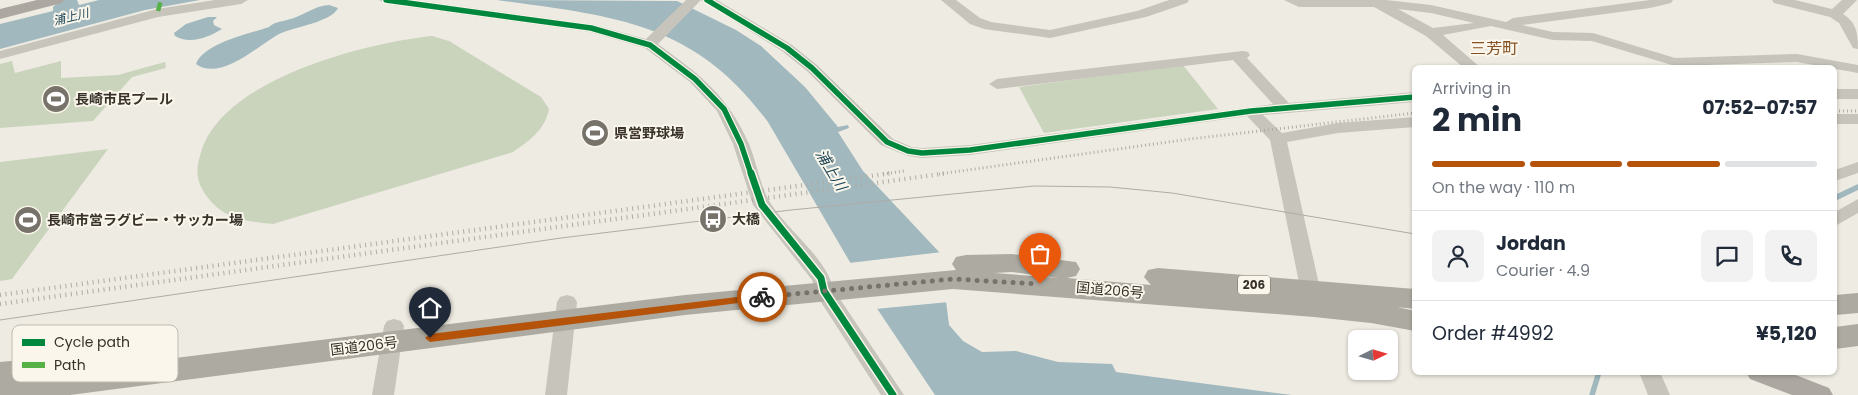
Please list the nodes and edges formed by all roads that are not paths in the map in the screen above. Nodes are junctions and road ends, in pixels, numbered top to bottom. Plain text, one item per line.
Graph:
1 (54, 0) edge
2 (241, 0) edge
3 (386, 0) edge
4 (708, 0) edge
5 (948, 0) edge
6 (1182, 0) edge
7 (1292, 0) edge
8 (1666, 0) edge
9 (1779, 0) edge
10 (1850, 0) edge
11 (1351, 1) edge
12 (1377, 2) edge
13 (691, 3) edge
14 (0, 14) edge
15 (1835, 14) junction
16 (1498, 24) junction
17 (1431, 33) junction
18 (651, 42) junction
19 (1858, 45) edge
20 (0, 55) edge
21 (1470, 65) edge
22 (1836, 65) edge
23 (1837, 65) edge
24 (1858, 69) edge
25 (997, 84) dead end
26 (1837, 94) edge
27 (1858, 94) edge
28 (1412, 97) edge
29 (1285, 108) junction
30 (1251, 111) junction
31 (1837, 119) edge
32 (1858, 119) edge
33 (1412, 122) edge
34 (1278, 139) junction
35 (1858, 167) edge
36 (1837, 175) edge
37 (1858, 205) edge
38 (1837, 219) edge
39 (822, 284) junction
40 (1312, 299) junction
41 (1412, 299) edge
42 (1858, 303) edge
43 (1837, 305) edge
44 (566, 311) junction
45 (1412, 320) edge
46 (392, 335) junction
47 (1858, 335) edge
48 (1837, 338) edge
49 (178, 356) edge
50 (178, 366) edge
51 (1650, 375) edge
52 (1767, 375) edge
53 (1801, 375) edge
54 (69, 382) edge
55 (0, 392) edge
56 (383, 395) edge
57 (556, 395) edge
58 (893, 395) edge
59 (1659, 395) edge
60 (1821, 395) edge

1 - 14 main road
2 - 20 street
3 - 18 street
4 - 30 street
5 - 6 street
7 - 11 street
8 - 16 street
9 - 15 street
10 - 15 street
11 - 12 street
12 - 16 street
12 - 17 street
13 - 18 street
15 - 19 street
16 - 17 street
16 - 22 street
17 - 21 street
18 - 39 street
23 - 24 street
25 - 29 street
26 - 27 street
28 - 29 street
29 - 30 street
30 - 34 street
31 - 32 street
33 - 34 street
34 - 40 street
35 - 36 street
37 - 38 street
39 - 40 highway, 国道206号 / 206
39 - 44 highway, 国道206号 / 206
39 - 58 street
40 - 41 highway, 国道206号 / 206
40 - 45 highway, 国道206号 / 206
42 - 43 highway
44 - 46 highway, 国道206号 / 206
44 - 57 street
46 - 49 highway, 国道206号 / 206
46 - 50 highway, 国道206号 / 206
46 - 56 street
47 - 48 highway
51 - 59 street
52 - 60 main road
53 - 60 main road
54 - 55 highway, 国道206号 / 206

